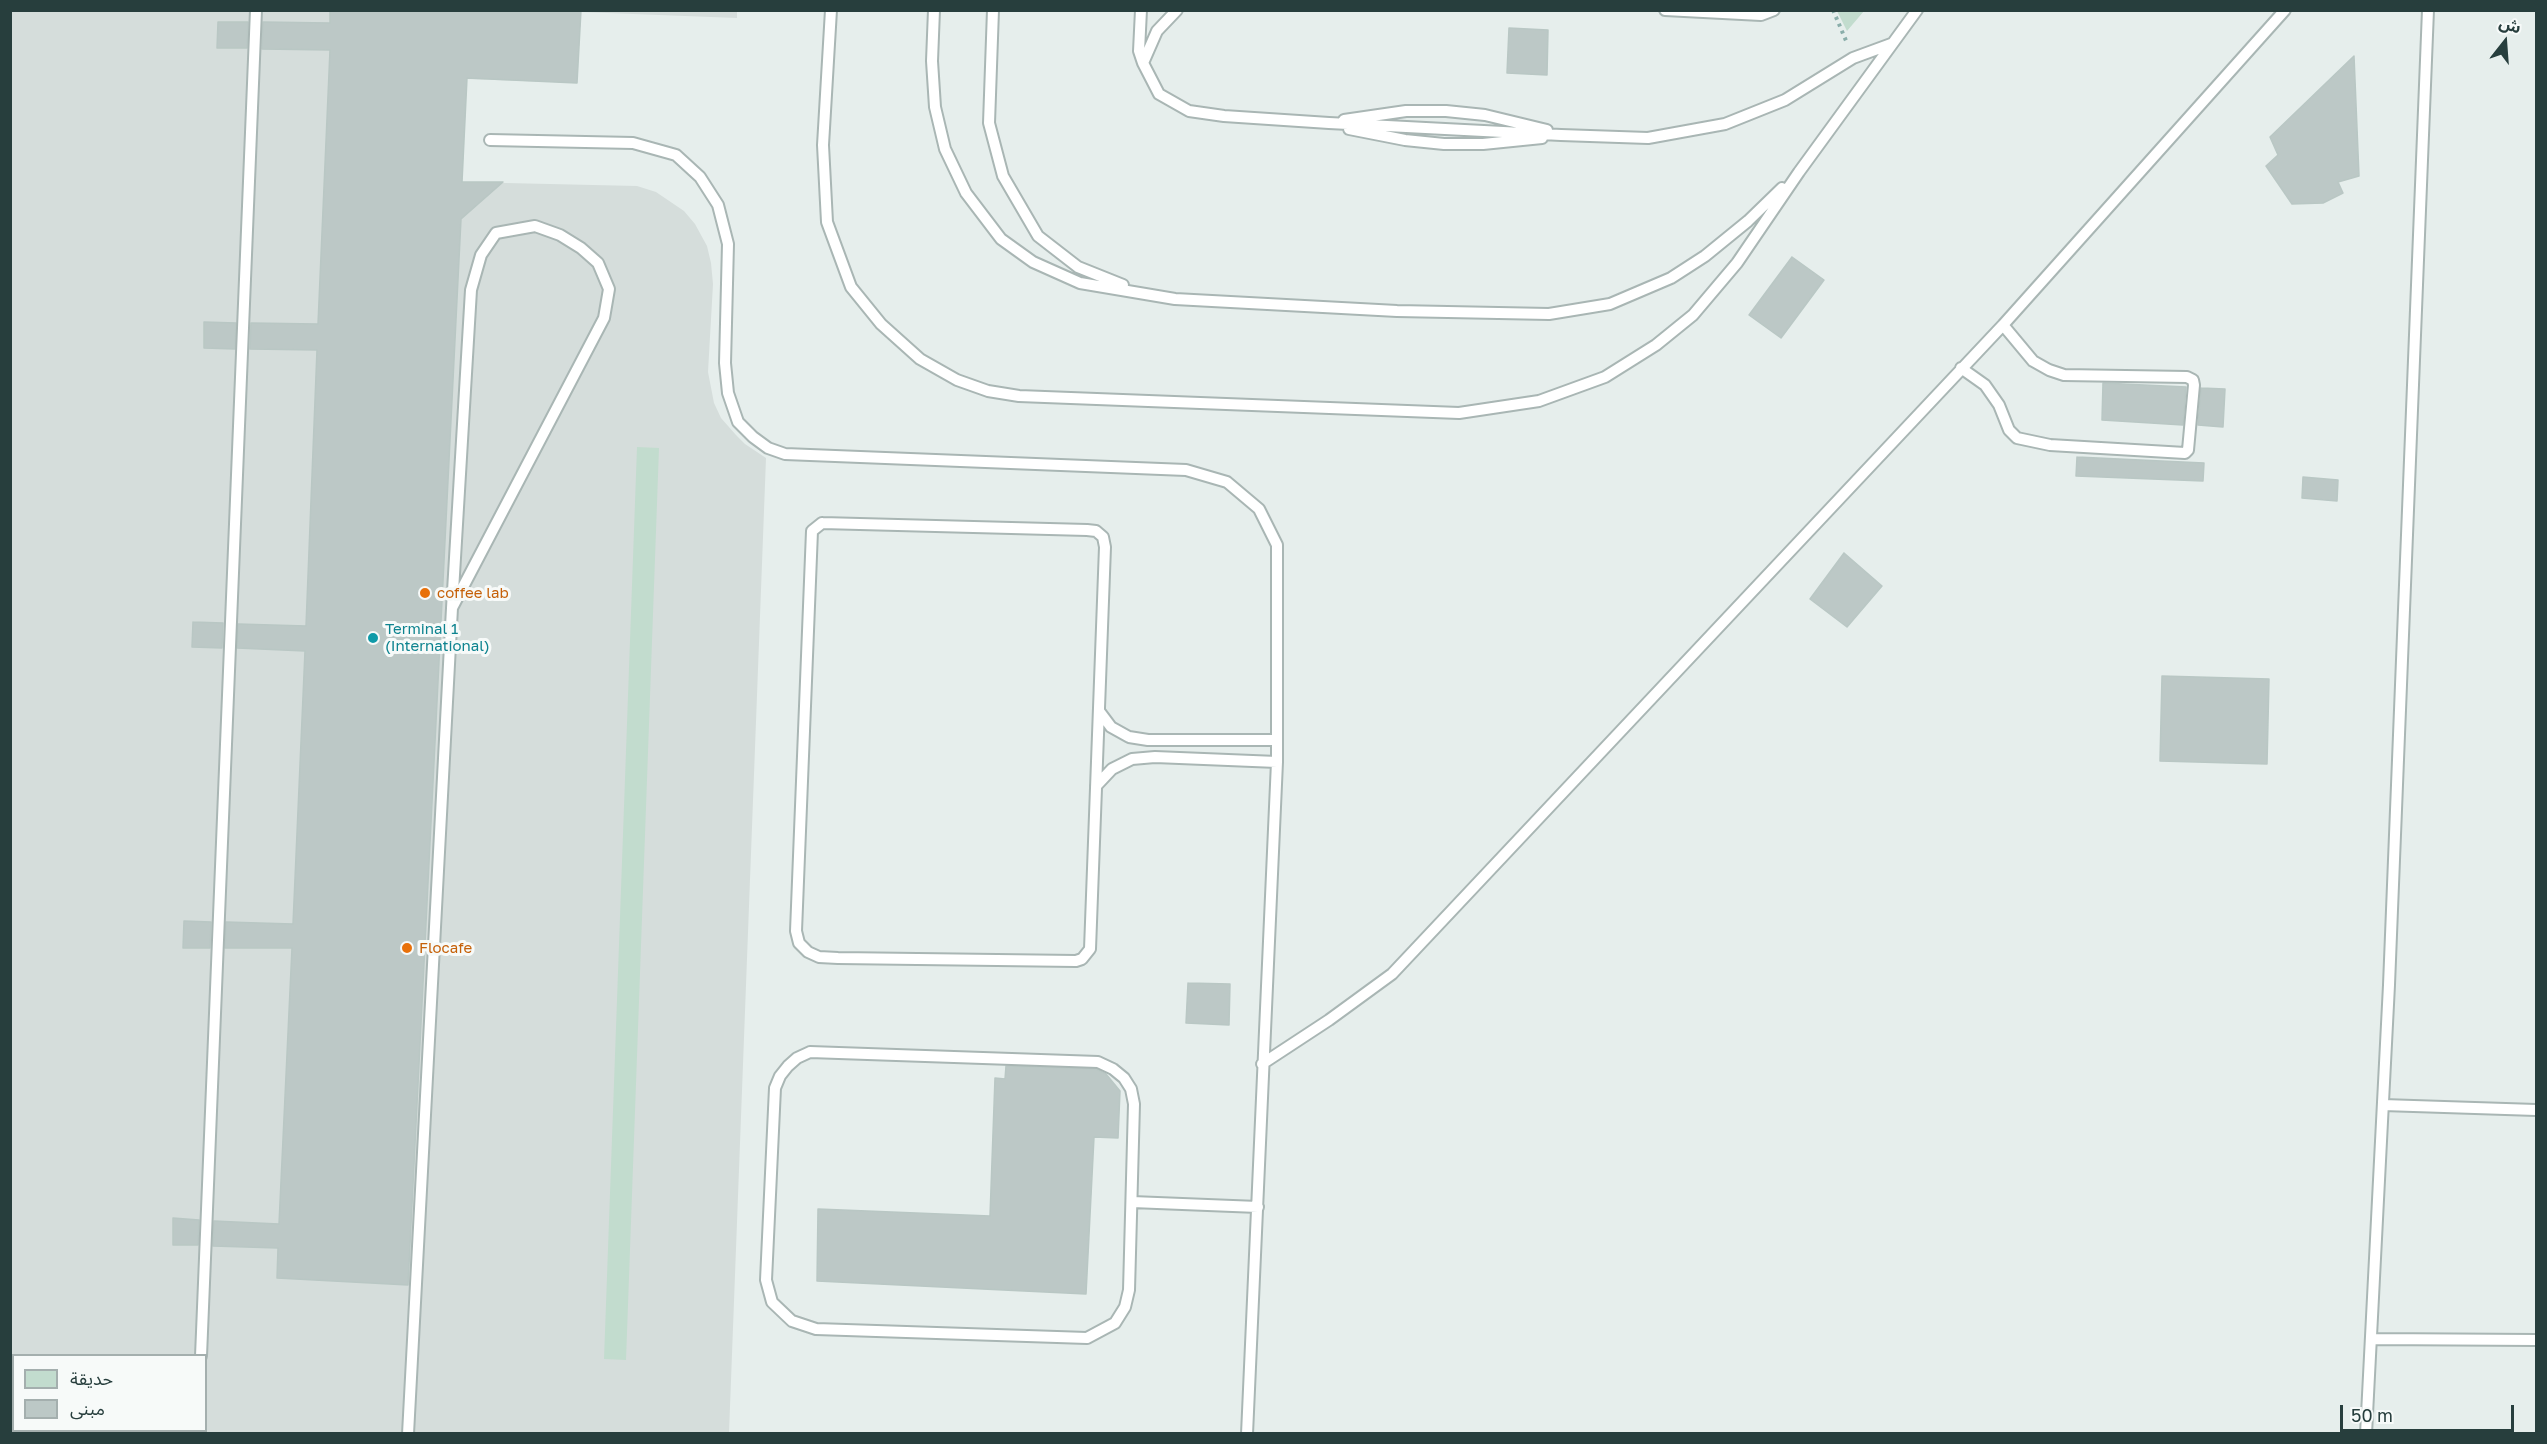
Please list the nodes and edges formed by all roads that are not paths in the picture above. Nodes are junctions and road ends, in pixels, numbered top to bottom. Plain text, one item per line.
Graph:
1 (256, 10) edge
2 (831, 10) edge
3 (934, 10) edge
4 (993, 10) edge
5 (1141, 10) edge
6 (1178, 10) edge
7 (1665, 10) edge
8 (1774, 10) edge
9 (1917, 10) edge
10 (2285, 10) edge
11 (2428, 10) edge
12 (1892, 44) junction
13 (1143, 63) junction
14 (1329, 123) junction
15 (1561, 135) junction
16 (490, 140) dead end
17 (1799, 172) junction
18 (1175, 299) junction
19 (2003, 325) junction
20 (1961, 368) junction
21 (452, 608) junction
22 (1099, 711) junction
23 (1277, 740) junction
24 (1277, 762) junction
25 (1096, 786) junction
26 (1262, 1064) junction
27 (2383, 1105) junction
28 (2536, 1110) edge
29 (1132, 1202) junction
30 (1258, 1207) junction
31 (2372, 1339) junction
32 (2536, 1340) edge
33 (201, 1354) edge
34 (408, 1434) edge
35 (1247, 1434) edge
36 (2366, 1434) edge

1 - 33 lane
2 - 17 lane
3 - 18 lane
4 - 18 lane
5 - 13 lane
6 - 13 lane
7 - 8 lane
9 - 12 lane
10 - 19 lane
11 - 27 lane
12 - 15 lane
12 - 17 lane
13 - 14 lane
14 - 15 lane
14 - 15 lane
16 - 23 lane
17 - 18 lane
19 - 20 lane
19 - 20 lane
20 - 26 lane
21 - 21 lane
21 - 34 lane
22 - 23 lane
22 - 25 lane
22 - 25 lane
23 - 24 lane
24 - 25 lane
24 - 26 lane
26 - 30 lane
27 - 28 lane
27 - 31 lane
29 - 29 lane
29 - 30 lane
30 - 35 lane
31 - 32 lane
31 - 36 lane

